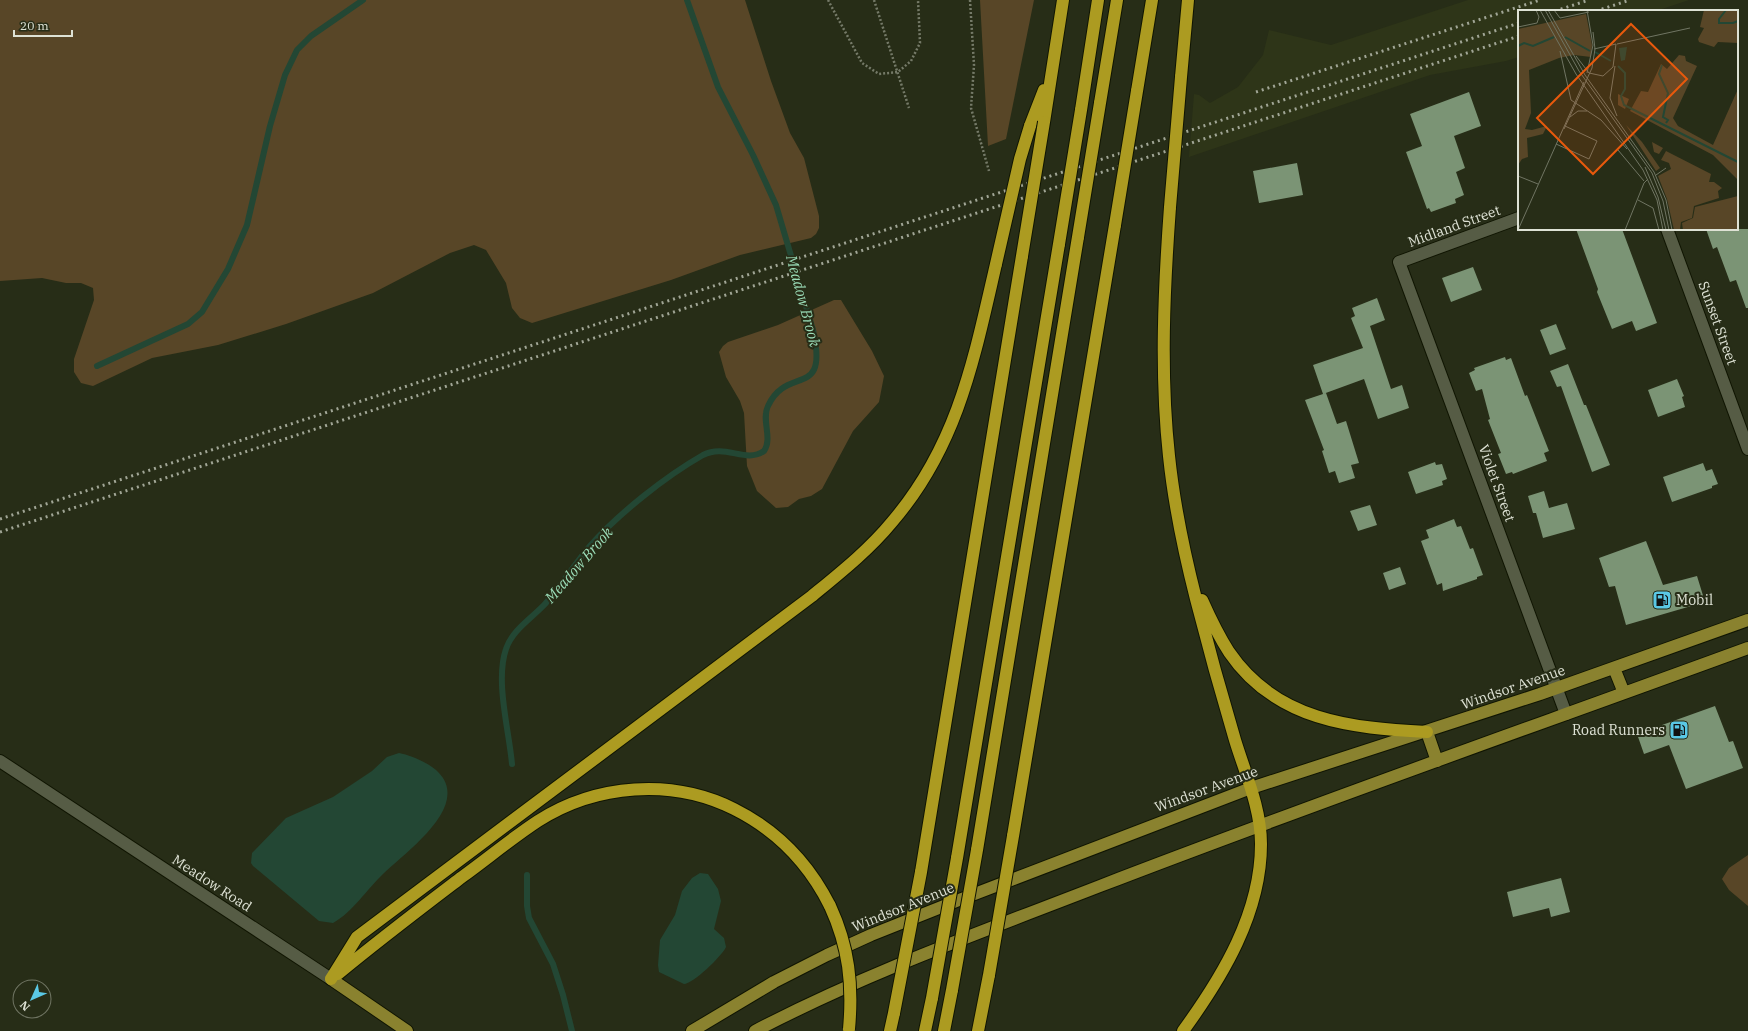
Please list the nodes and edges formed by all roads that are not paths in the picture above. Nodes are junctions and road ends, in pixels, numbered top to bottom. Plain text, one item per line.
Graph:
1 (1064, 0) edge
2 (1098, 0) edge
3 (1117, 0) edge
4 (1152, 0) edge
5 (1188, 0) edge
6 (1052, 68) junction
7 (1518, 218) edge
8 (1667, 230) edge
9 (1399, 262) joint
10 (1748, 449) edge
11 (1188, 566) junction
12 (1748, 620) edge
13 (1748, 648) edge
14 (1614, 668) junction
15 (1557, 688) junction
16 (1624, 694) junction
17 (1566, 714) junction
18 (1427, 732) junction
19 (0, 761) edge
20 (1437, 761) junction
21 (1251, 788) junction
22 (1260, 825) junction
23 (331, 979) junction
24 (849, 1030) edge
25 (407, 1031) edge
26 (692, 1031) edge
27 (755, 1031) edge
28 (890, 1031) edge
29 (926, 1031) edge
30 (944, 1031) edge
31 (978, 1031) edge
32 (1183, 1031) edge

1 - 6 highway
2 - 29 highway, bridge
3 - 30 highway, bridge
4 - 31 highway, bridge
5 - 11 highway, bridge
6 - 23 highway, bridge
6 - 28 highway, bridge
7 - 9 street, Midland Street
8 - 10 street, Sunset Street
9 - 15 street, Violet Street
11 - 18 highway
11 - 21 highway
12 - 14 main road, Windsor Avenue
13 - 16 main road
14 - 15 main road, Windsor Avenue
14 - 16 main road
15 - 17 street, Violet Street
15 - 18 main road, Windsor Avenue
16 - 17 main road
17 - 20 main road
18 - 20 main road
18 - 21 main road, Windsor Avenue
19 - 23 street, Meadow Road
20 - 22 main road
21 - 22 highway
21 - 26 main road, Windsor Avenue
22 - 27 main road
22 - 32 highway
23 - 24 highway, bridge
23 - 25 main road, Meadow Road

